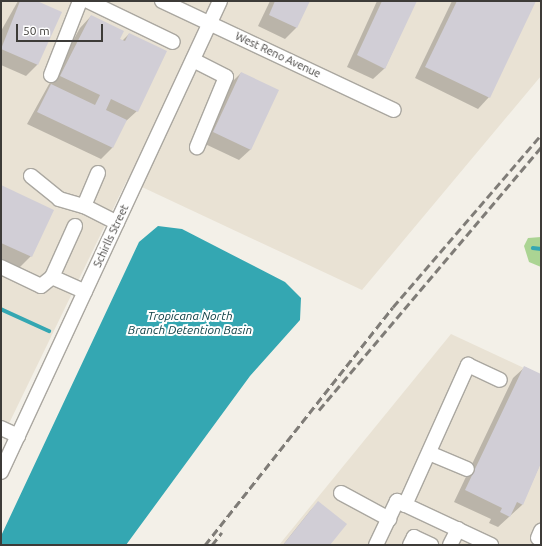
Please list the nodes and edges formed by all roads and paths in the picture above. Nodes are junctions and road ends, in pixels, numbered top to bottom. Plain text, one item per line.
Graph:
1 (80, 1) edge
2 (88, 1) edge
3 (162, 1) edge
4 (220, 1) edge
5 (210, 24) junction
6 (173, 42) dead end
7 (193, 60) junction
8 (51, 75) dead end
9 (394, 110) dead end
10 (197, 147) dead end
11 (98, 173) dead end
12 (31, 176) dead end
13 (84, 206) junction
14 (117, 223) junction
15 (75, 226) dead end
16 (1, 267) edge
17 (52, 277) junction
18 (85, 292) junction
19 (500, 380) dead end
20 (1, 428) edge
21 (18, 436) junction
22 (429, 453) junction
23 (467, 469) dead end
24 (1, 472) edge
25 (341, 494) dead end
26 (401, 503) junction
27 (388, 519) junction
28 (458, 529) junction
29 (376, 545) edge
30 (410, 545) edge
31 (431, 545) edge
32 (450, 545) edge
33 (491, 545) edge

1 - 8 street
2 - 6 street
3 - 5 street, West Reno Avenue
4 - 5 street, Schirlls Street
5 - 7 street, Schirlls Street
5 - 9 street, West Reno Avenue
7 - 10 street
7 - 14 street, Schirlls Street
11 - 13 street
12 - 13 street
13 - 14 street
14 - 18 street, Schirlls Street
15 - 17 street
16 - 17 street
17 - 18 street
18 - 21 street, Schirlls Street
19 - 22 street
20 - 21 street
21 - 24 street, Schirlls Street
22 - 23 street
22 - 26 street
25 - 27 street
26 - 27 street
26 - 28 street
27 - 29 street
28 - 32 street
28 - 33 street
30 - 31 street

